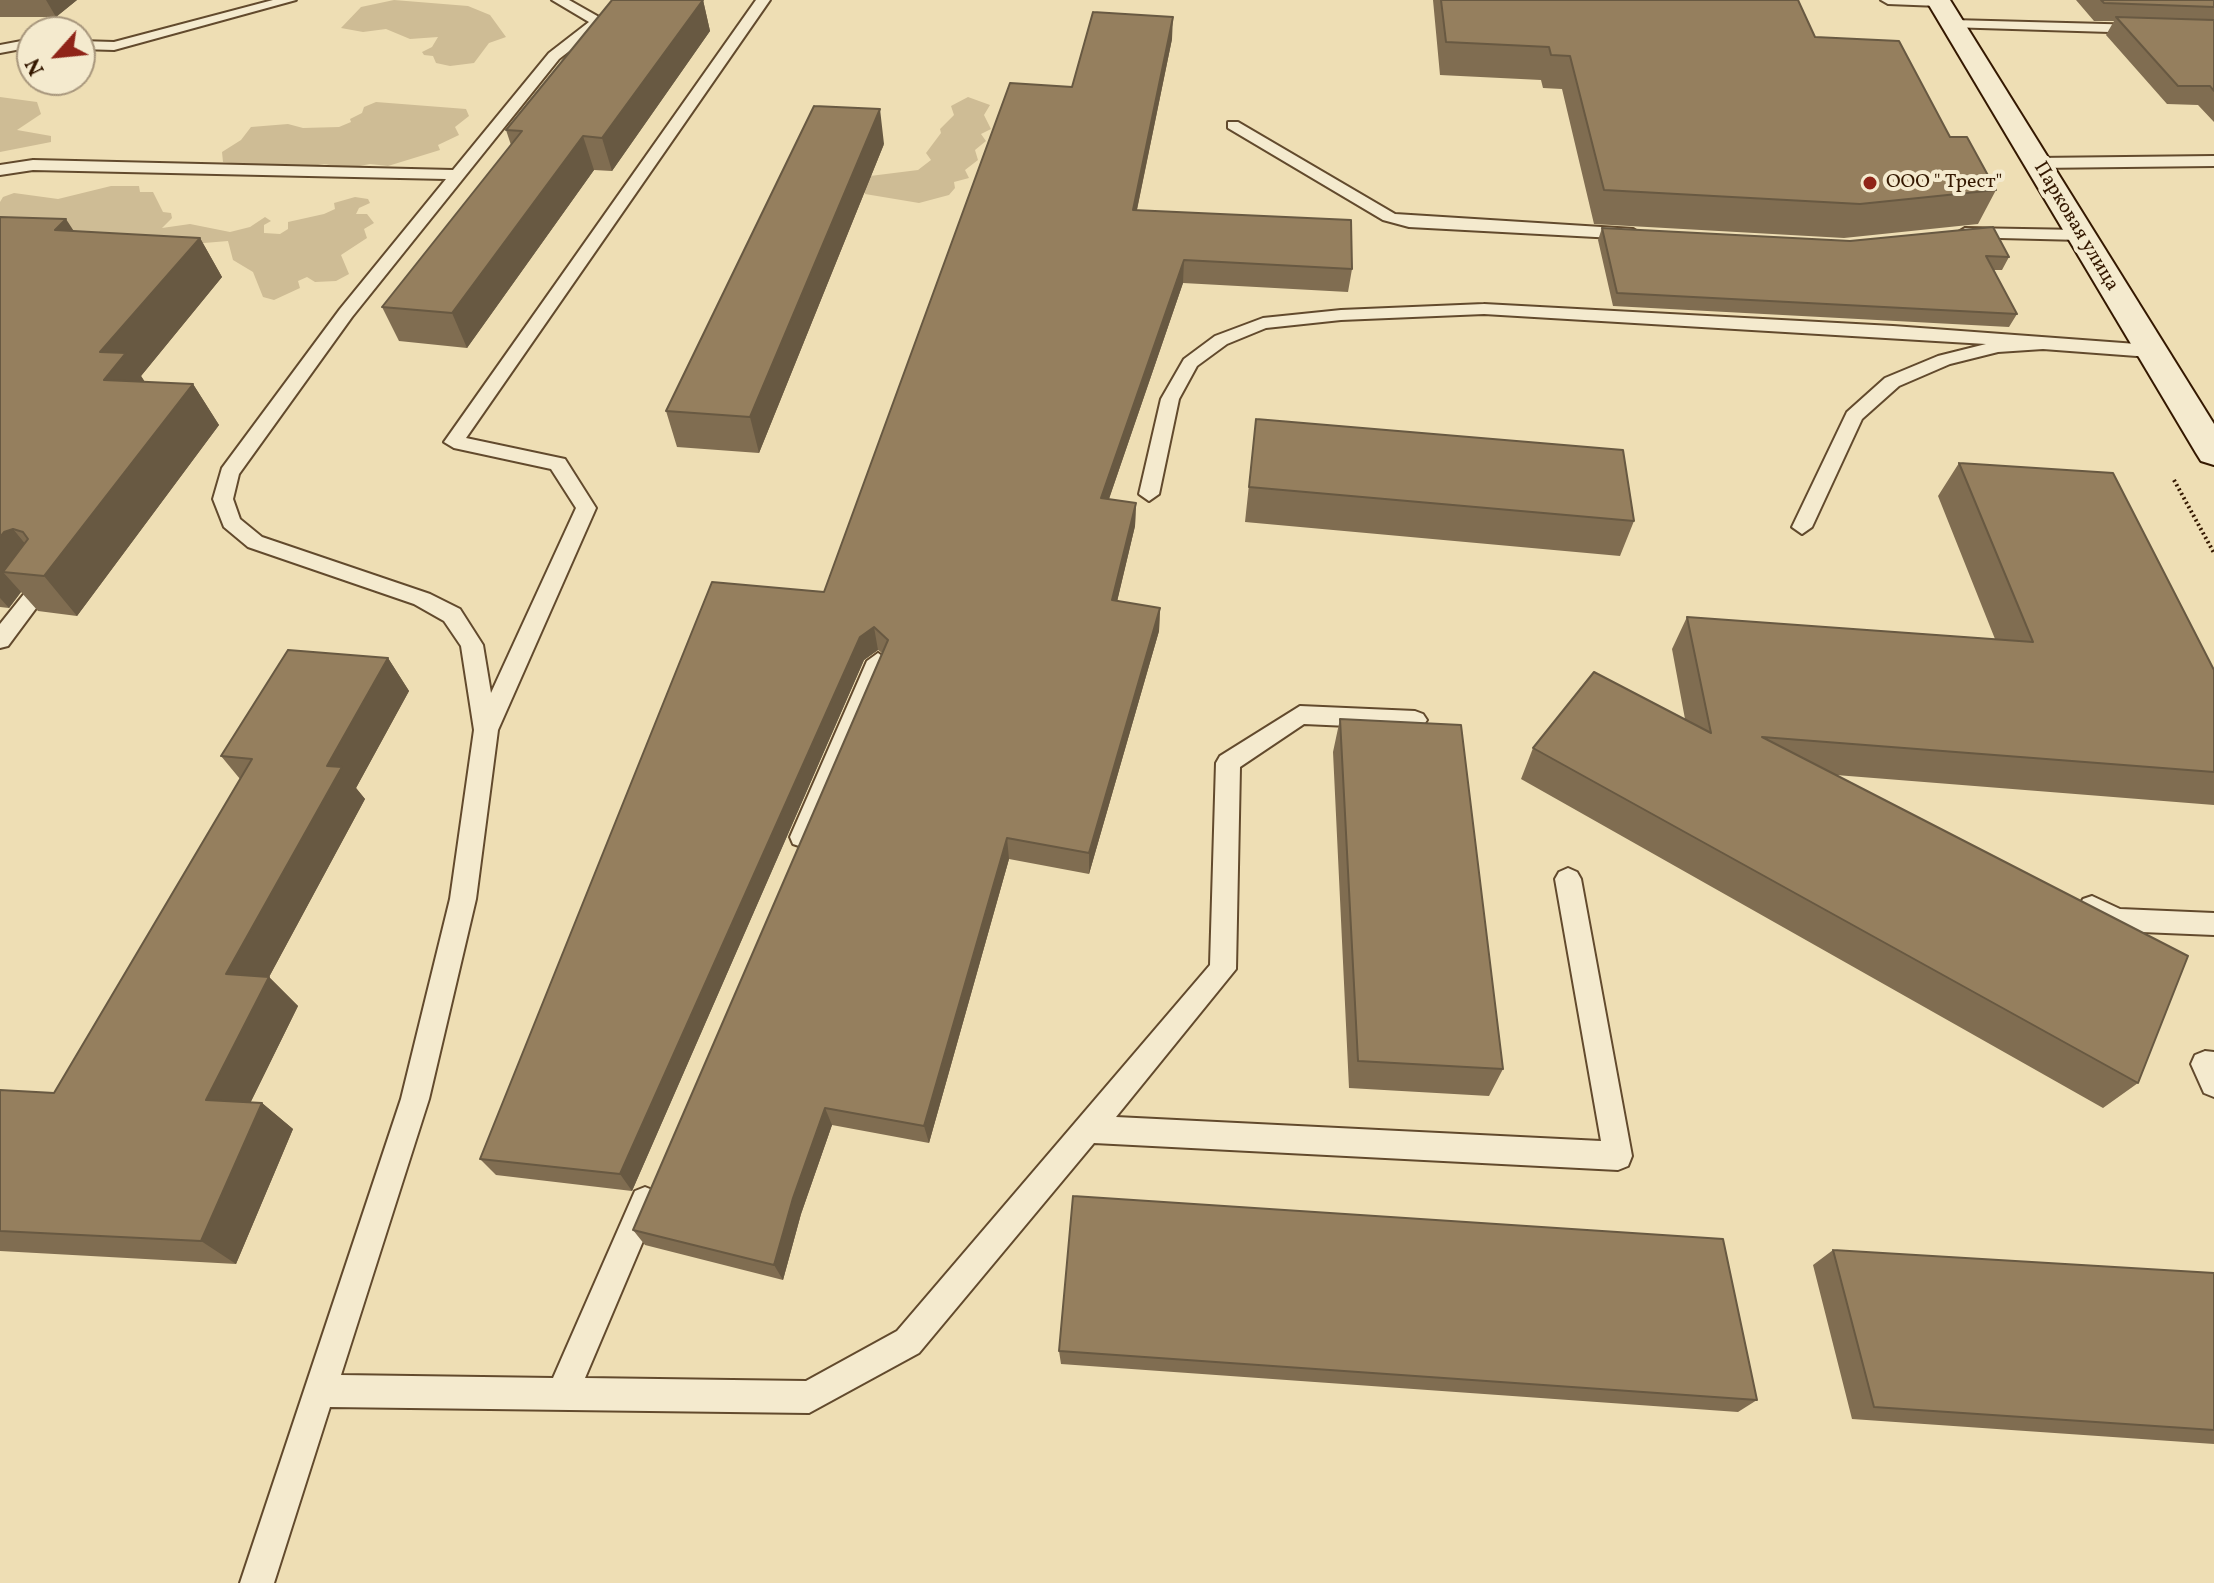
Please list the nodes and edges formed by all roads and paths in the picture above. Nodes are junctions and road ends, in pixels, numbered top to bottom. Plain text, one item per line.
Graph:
1 (289, 0) edge
2 (646, 0) edge
3 (763, 0) edge
4 (1888, 0) edge
5 (565, 1) edge
6 (1943, 9) edge
7 (598, 22) junction
8 (2156, 29) edge
9 (96, 45) edge
10 (1233, 125) dead end
11 (2214, 161) edge
12 (2036, 163) junction
13 (0, 170) edge
14 (459, 175) junction
15 (1947, 235) edge
16 (2081, 235) junction
17 (1657, 236) edge
18 (2043, 344) junction
19 (2150, 351) junction
20 (2214, 453) edge
21 (1149, 494) dead end
22 (1802, 527) dead end
23 (47, 579) edge
24 (0, 640) edge
25 (878, 661) edge
26 (1415, 720) edge
27 (486, 730) junction
28 (790, 866) edge
29 (1568, 879) dead end
30 (2076, 899) edge
31 (2214, 924) edge
32 (2214, 1065) edge
33 (2214, 1084) edge
34 (1088, 1129) junction
35 (657, 1174) edge
36 (320, 1391) junction
37 (562, 1394) junction
38 (257, 1583) edge

1 - 9 lane
2 - 7 lane
3 - 27 lane
4 - 6 lane
5 - 7 lane
6 - 8 lane
6 - 12 main road, Парковая улица
7 - 14 lane
10 - 17 lane
11 - 12 lane
12 - 16 main road, Парковая улица
13 - 14 lane
14 - 27 lane
15 - 16 lane
16 - 19 main road, Парковая улица
18 - 19 lane
18 - 21 lane
18 - 22 lane
19 - 20 main road, Парковая улица
23 - 24 lane
25 - 28 lane
26 - 34 lane
27 - 36 lane
29 - 34 lane
30 - 31 lane
32 - 33 lane
34 - 37 lane
35 - 37 lane
36 - 37 lane
36 - 38 lane

